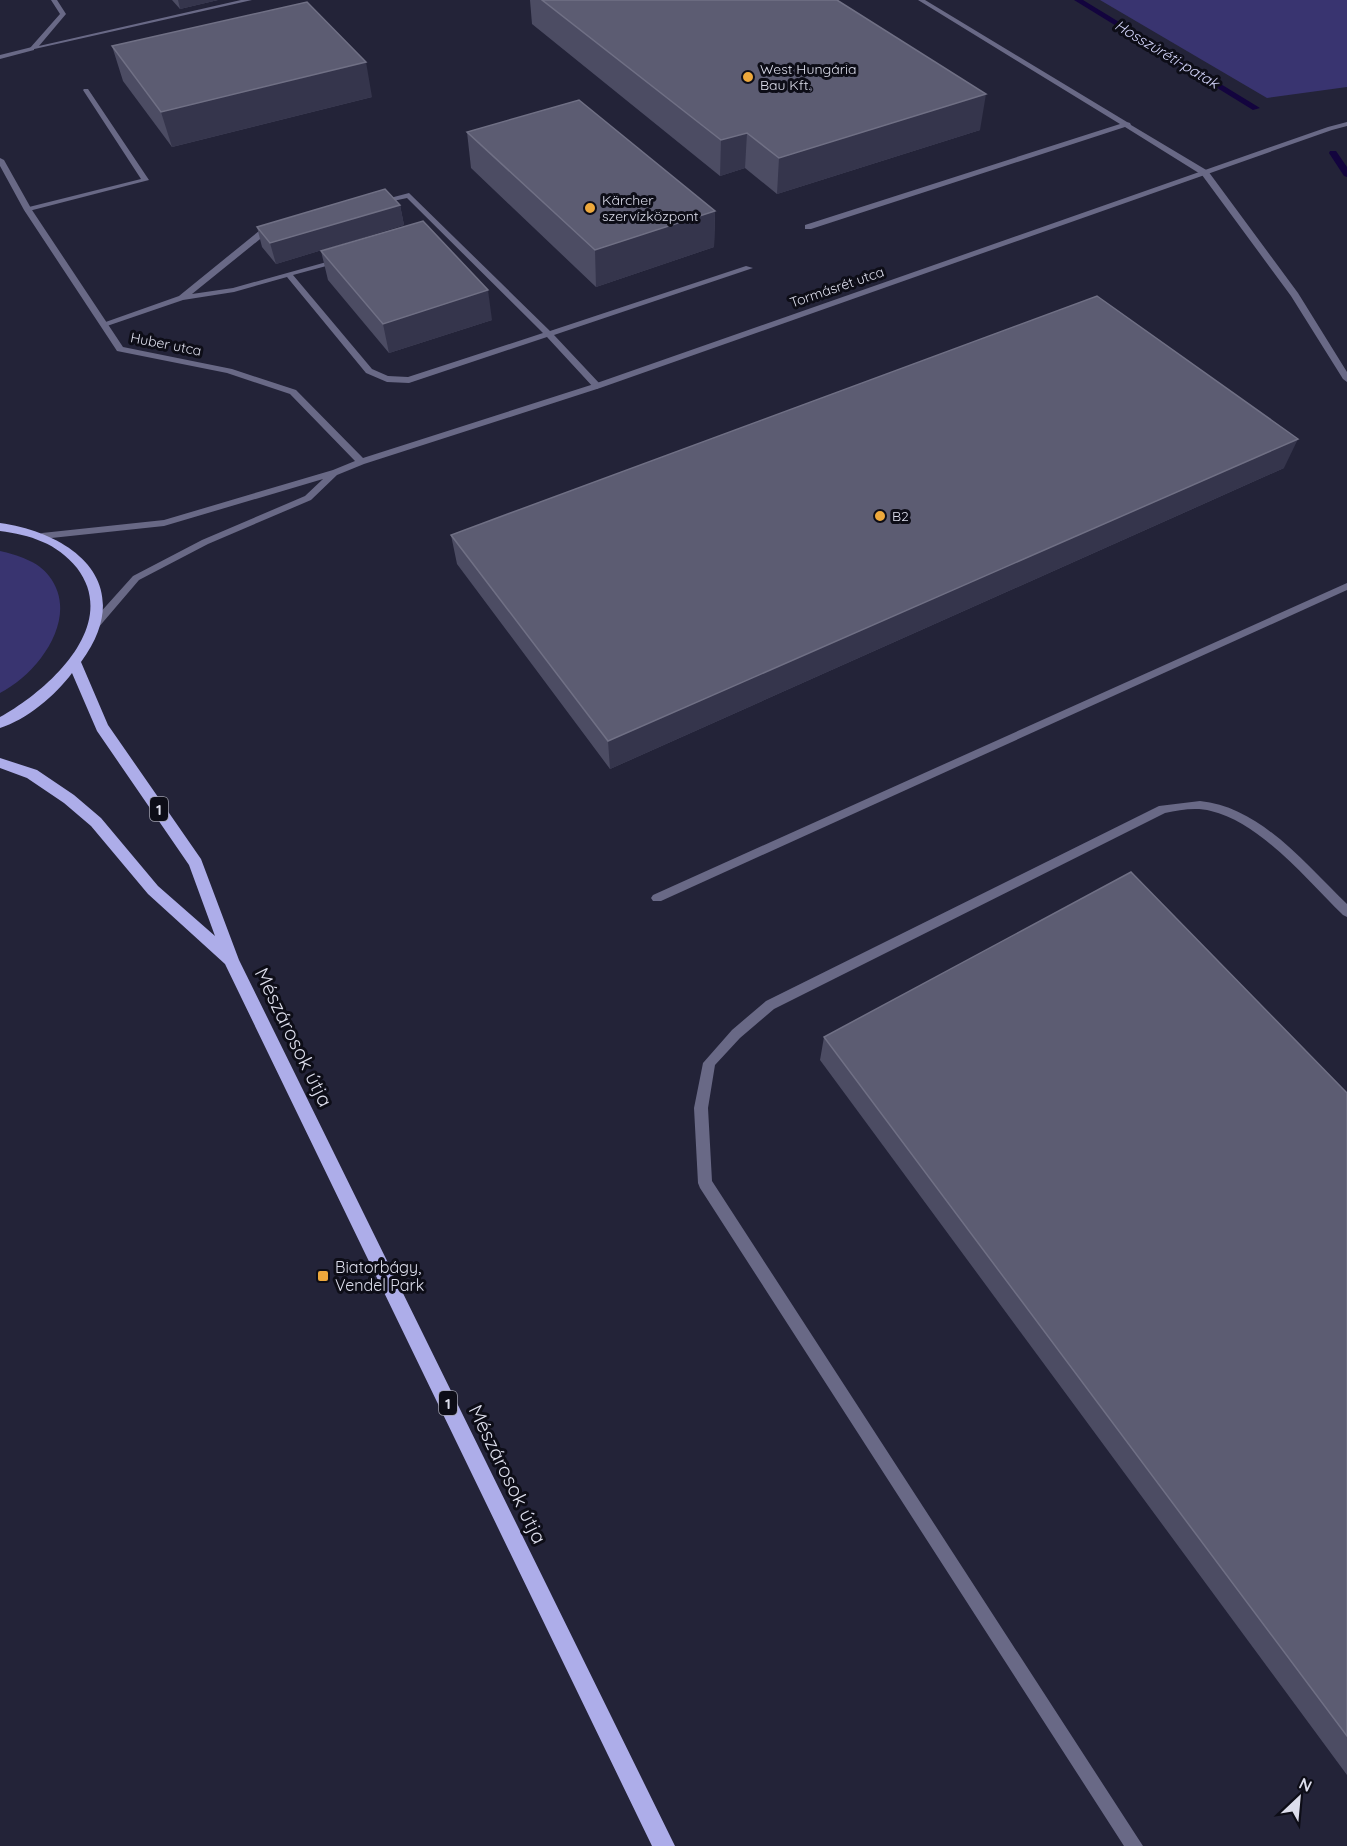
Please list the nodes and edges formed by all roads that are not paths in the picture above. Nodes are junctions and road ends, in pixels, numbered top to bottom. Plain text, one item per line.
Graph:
1 (54, 0) edge
2 (249, 0) edge
3 (921, 0) edge
4 (32, 50) junction
5 (0, 57) edge
6 (86, 90) dead end
7 (1128, 124) junction
8 (1347, 124) edge
9 (0, 160) edge
10 (1205, 173) junction
11 (364, 205) edge
12 (28, 210) junction
13 (285, 227) edge
14 (808, 227) dead end
15 (442, 228) junction
16 (431, 231) edge
17 (344, 258) edge
18 (748, 268) dead end
19 (289, 275) junction
20 (182, 298) junction
21 (104, 324) junction
22 (549, 334) junction
23 (1347, 379) edge
24 (597, 386) junction
25 (361, 462) junction
26 (336, 472) junction
27 (0, 514) edge
28 (0, 527) edge
29 (15, 529) junction
30 (42, 536) junction
31 (1347, 586) edge
32 (94, 625) junction
33 (75, 664) junction
34 (0, 723) edge
35 (0, 763) edge
36 (657, 898) dead end
37 (1347, 912) edge
38 (231, 960) junction
39 (664, 1846) edge
40 (1134, 1846) edge

1 - 4 street
2 - 4 street
3 - 7 street
4 - 5 street
6 - 12 street
7 - 10 street
7 - 14 street
8 - 10 street, Tormásrét utca
9 - 12 street, Huber utca
10 - 23 street
10 - 24 street, Tormásrét utca
11 - 15 street
12 - 21 street, Huber utca
13 - 20 street
15 - 16 street
15 - 22 street
17 - 19 street
18 - 22 street
19 - 20 street
19 - 22 street
20 - 21 street
21 - 25 street, Huber utca
22 - 24 street
24 - 25 street, Tormásrét utca
25 - 26 street, Tormásrét utca
26 - 30 street, Tormásrét utca
26 - 32 street
27 - 29 main road
28 - 29 main road
29 - 30 main road
30 - 32 main road
31 - 36 street
32 - 33 main road
33 - 34 main road
33 - 38 main road, Mészárosok útja / 1
35 - 38 main road, Mészárosok útja / 1
37 - 40 street
38 - 39 main road, Mészárosok útja / 1

